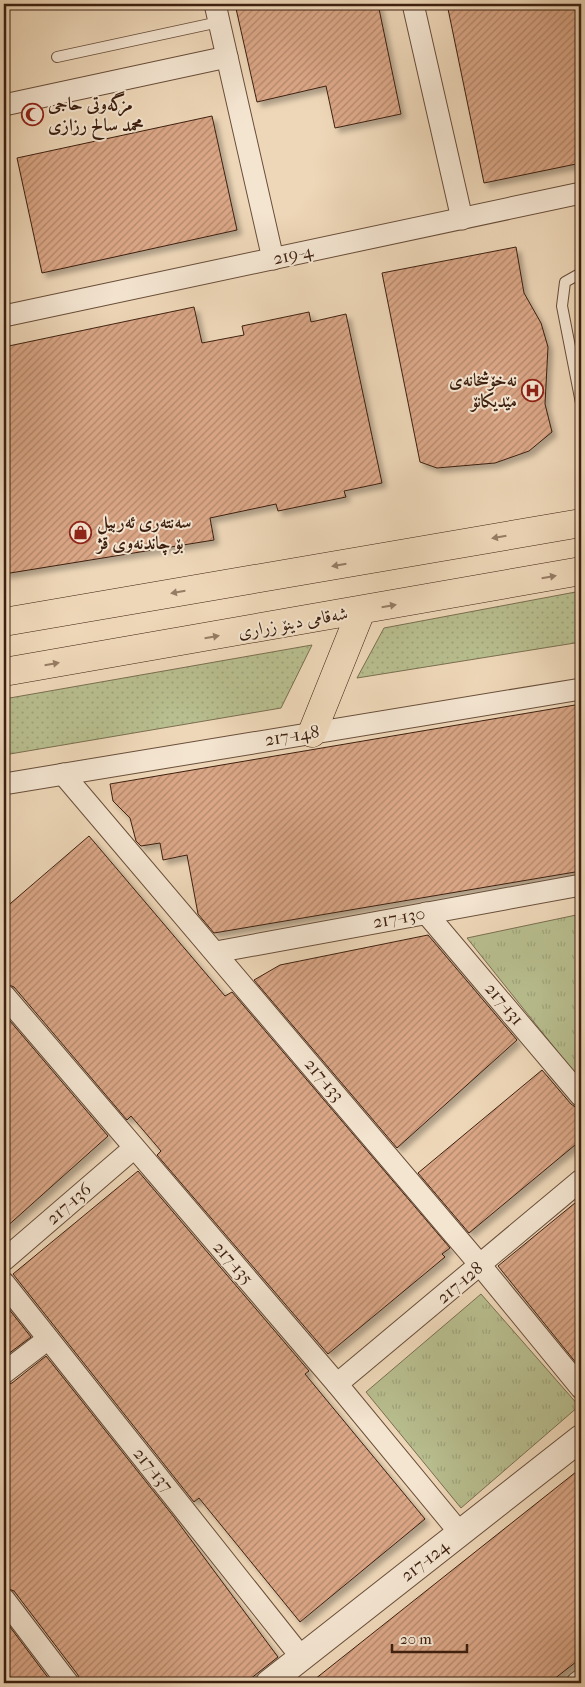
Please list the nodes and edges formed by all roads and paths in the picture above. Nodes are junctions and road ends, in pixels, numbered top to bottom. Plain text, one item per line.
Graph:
1 (413, 4) edge
2 (217, 13) edge
3 (57, 57) dead end
4 (227, 57) junction
5 (5, 100) edge
6 (581, 193) edge
7 (462, 218) junction
8 (273, 259) junction
9 (581, 274) edge
10 (4, 316) edge
11 (581, 403) edge
12 (581, 523) edge
13 (581, 571) edge
14 (361, 611) junction
15 (4, 622) edge
16 (4, 672) edge
17 (581, 688) edge
18 (312, 733) junction
19 (63, 774) junction
20 (4, 784) edge
21 (581, 885) edge
22 (426, 913) junction
23 (216, 952) junction
24 (4, 995) edge
25 (581, 1096) edge
26 (134, 1148) junction
27 (581, 1180) edge
28 (4, 1260) edge
29 (480, 1266) junction
30 (4, 1283) edge
31 (48, 1339) junction
32 (4, 1373) edge
33 (337, 1384) junction
34 (581, 1388) edge
35 (581, 1438) edge
36 (460, 1533) junction
37 (4, 1599) edge
38 (302, 1658) junction
39 (581, 1680) edge
40 (68, 1683) edge
41 (269, 1683) edge
42 (577, 1683) edge

1 - 7 street
2 - 3 lane
2 - 4 street
4 - 5 street
4 - 8 street
6 - 7 street, 219-4
7 - 8 street, 219-4
8 - 10 street, 219-4
9 - 11 lane
12 -> 15 main road
14 -> 13 main road, شەقامی دینۆ زراری
16 -> 14 main road, شەقامی دینۆ زراری
14 - 18 main road
17 - 18 street, 217-148
18 - 19 street, 217-148
19 - 20 street, 217-148
19 - 23 street, 217-133
21 - 22 street, 217-130
22 - 23 street, 217-130
22 - 25 street, 217-131
23 - 29 street, 217-133
24 - 26 street, 217-135
26 - 28 street, 217-136
26 - 33 street, 217-135
27 - 29 street, 217-128
29 - 33 street, 217-128
29 - 34 street, 217-133
30 - 31 street, 217-137
31 - 32 street
31 - 38 street, 217-137
33 - 36 street, 217-135
35 - 36 street, 217-124
36 - 38 street, 217-124
37 - 40 street
38 - 41 street, 217-124
39 - 42 street

